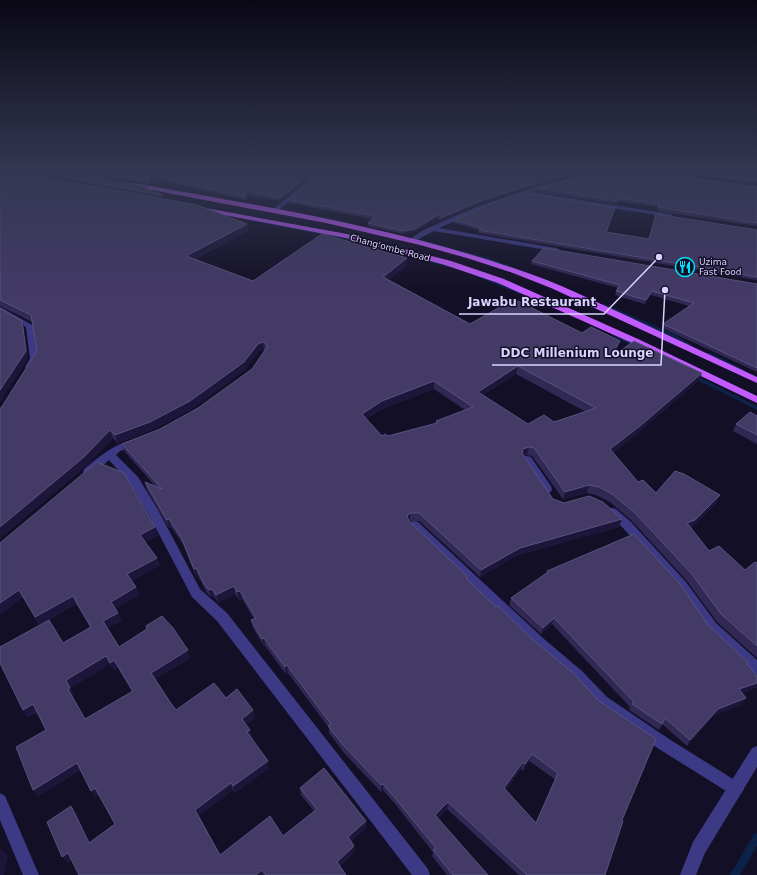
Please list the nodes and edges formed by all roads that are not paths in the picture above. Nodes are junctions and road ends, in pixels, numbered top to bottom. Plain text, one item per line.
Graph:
1 (204, 210) edge
2 (274, 210) edge
3 (471, 210) edge
4 (628, 210) edge
5 (679, 218) edge
6 (432, 229) junction
7 (413, 240) junction
8 (564, 251) edge
9 (0, 309) edge
10 (25, 372) edge
11 (757, 380) edge
12 (757, 400) edge
13 (142, 439) edge
14 (108, 454) junction
15 (527, 460) edge
16 (79, 479) edge
17 (552, 497) edge
18 (605, 506) edge
19 (414, 525) edge
20 (757, 669) edge
21 (757, 753) edge
22 (736, 789) junction
23 (0, 801) edge
24 (31, 875) edge
25 (422, 875) edge
26 (688, 875) edge

1 - 12 main road, Chang'ombe Road
2 - 7 main road, Chang'ombe Road
3 - 6 street
4 - 5 street
6 - 7 street
6 - 8 street
7 - 11 main road, Chang'ombe Road
9 - 10 street
13 - 14 street
14 - 16 street
14 - 25 street
15 - 17 street
18 - 20 street
19 - 22 street
21 - 22 street
22 - 26 street
23 - 24 street

